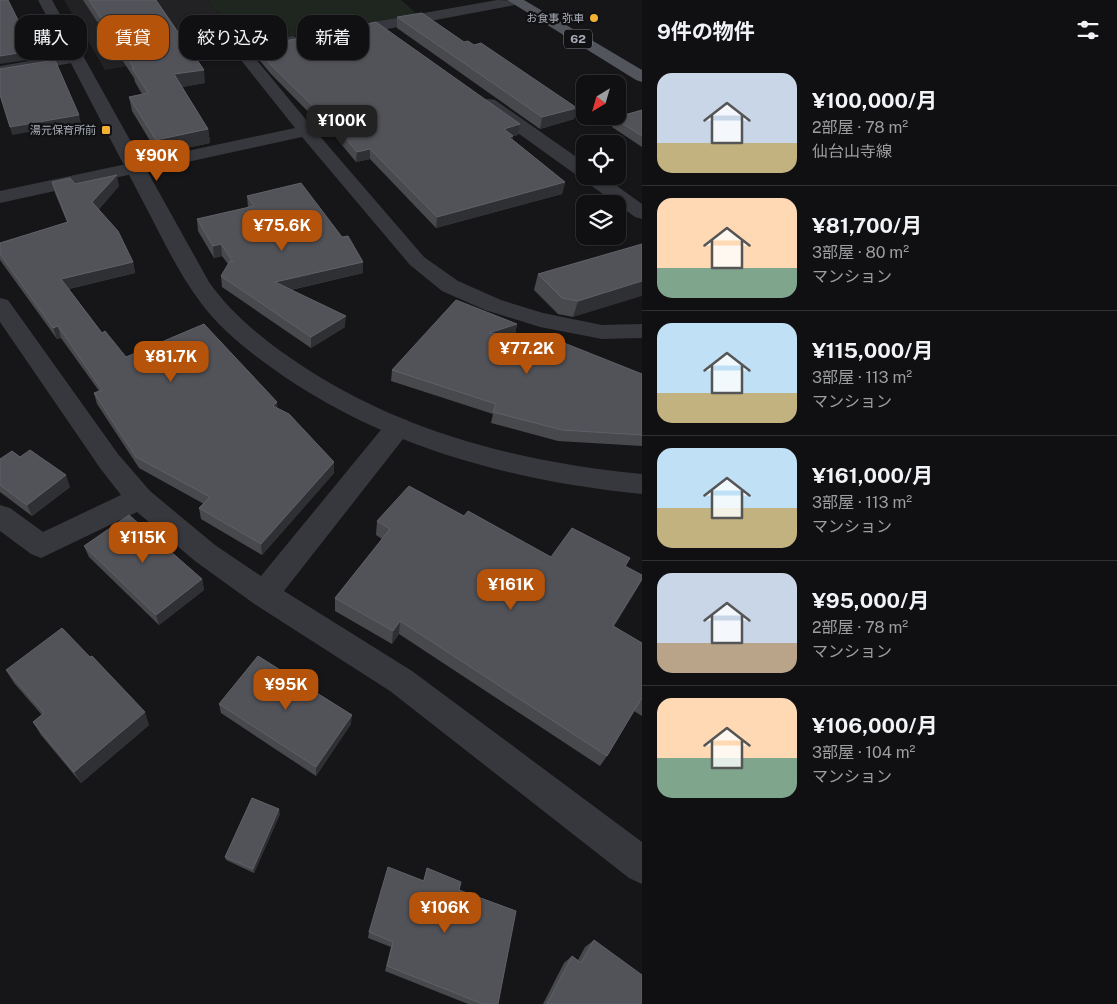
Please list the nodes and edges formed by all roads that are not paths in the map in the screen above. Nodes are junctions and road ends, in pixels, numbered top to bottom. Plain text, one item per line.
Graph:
1 (45, 0) edge
2 (514, 0) edge
3 (53, 15) edge
4 (380, 26) junction
5 (369, 28) edge
6 (396, 37) edge
7 (297, 41) edge
8 (64, 60) edge
9 (77, 60) edge
10 (0, 71) edge
11 (642, 76) edge
12 (475, 94) edge
13 (306, 132) junction
14 (576, 166) edge
15 (135, 169) junction
16 (603, 185) edge
17 (0, 197) edge
18 (642, 213) edge
19 (0, 304) edge
20 (642, 331) edge
21 (398, 427) junction
22 (642, 484) edge
23 (140, 498) junction
24 (0, 516) edge
25 (264, 594) junction
26 (642, 865) edge

1 - 3 street
2 - 4 street
2 - 11 main road, 62
4 - 5 street
4 - 6 street
7 - 13 street
8 - 10 street
9 - 15 street
12 - 14 street
13 - 15 street
13 - 20 street
15 - 17 street
15 - 21 street
16 - 18 street
19 - 23 street
21 - 22 street
21 - 25 street
23 - 24 street
23 - 25 street
25 - 26 street

